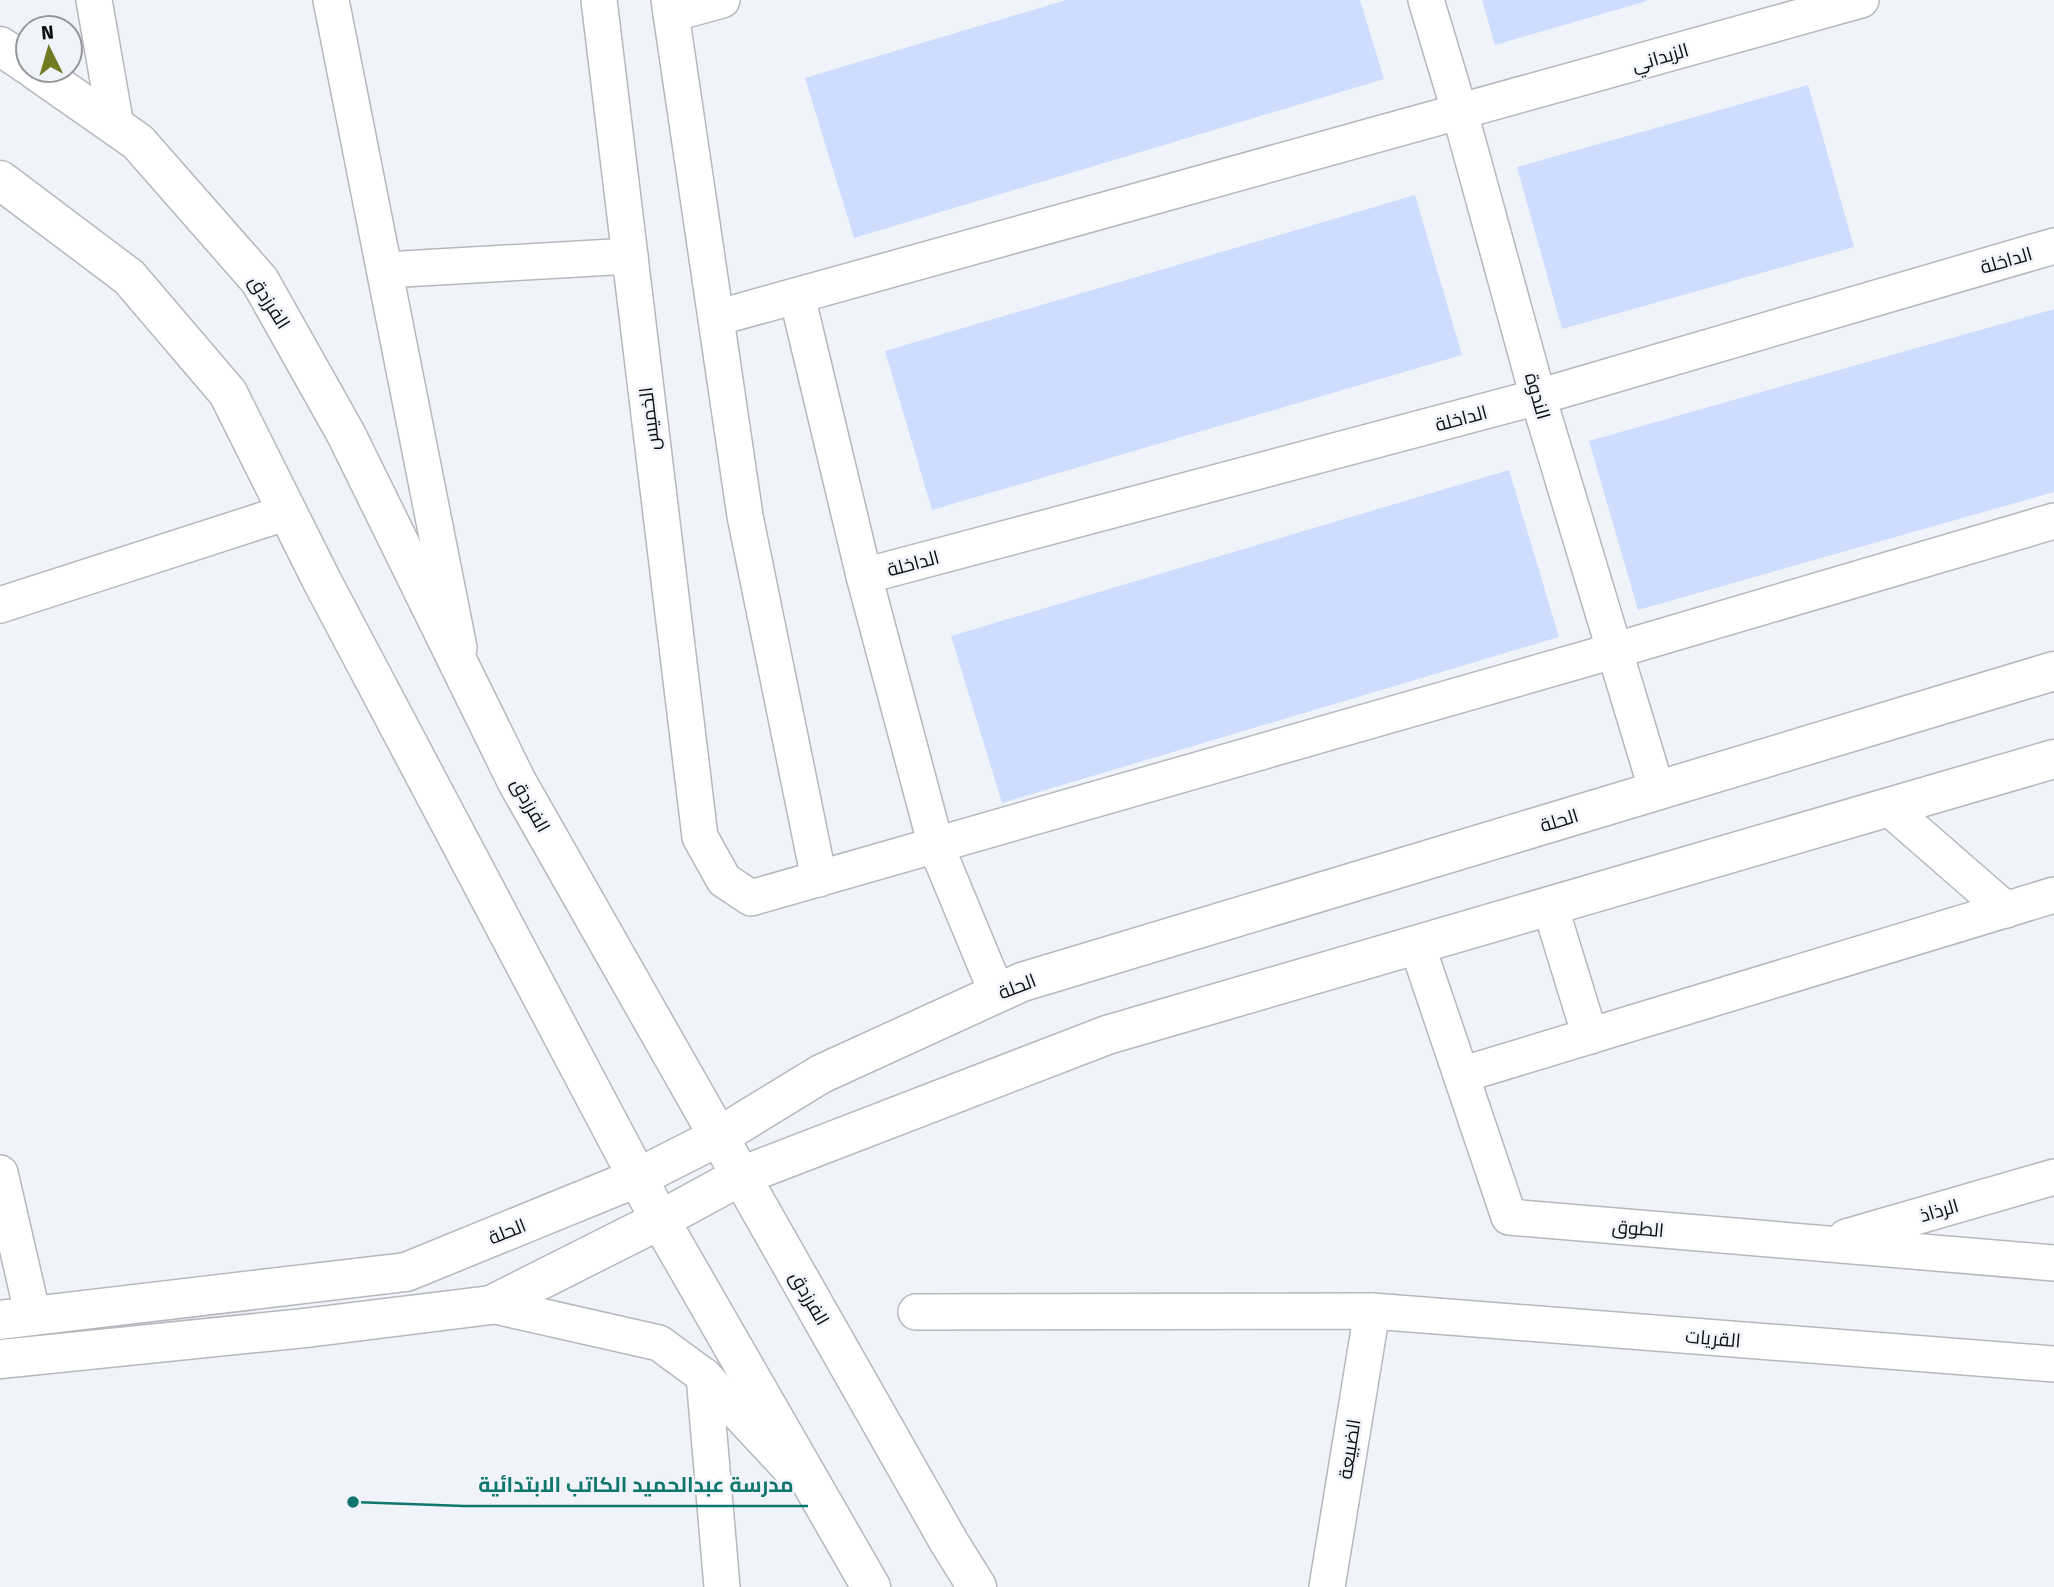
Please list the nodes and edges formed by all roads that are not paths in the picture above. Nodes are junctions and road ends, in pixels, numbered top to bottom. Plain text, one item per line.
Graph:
1 (94, 0) edge
2 (331, 0) edge
3 (599, 0) edge
4 (722, 0) edge
5 (1426, 0) edge
6 (1861, 0) edge
7 (670, 7) edge
8 (55, 84) edge
9 (1460, 113) junction
10 (116, 127) junction
11 (0, 180) edge
12 (2054, 246) edge
13 (630, 256) junction
14 (384, 270) junction
15 (797, 296) junction
16 (716, 318) junction
17 (1538, 397) junction
18 (288, 512) junction
19 (2054, 521) edge
20 (864, 576) junction
21 (0, 606) edge
22 (1613, 651) junction
23 (2054, 671) edge
24 (465, 676) junction
25 (2054, 759) edge
26 (1657, 791) junction
27 (1889, 808) junction
28 (936, 846) junction
29 (819, 879) junction
30 (2054, 895) edge
31 (1550, 906) junction
32 (2006, 910) junction
33 (1417, 945) junction
34 (997, 993) junction
35 (1590, 1036) junction
36 (1461, 1075) junction
37 (718, 1137) junction
38 (0, 1173) edge
39 (741, 1176) junction
40 (639, 1177) junction
41 (2054, 1177) edge
42 (660, 1220) junction
43 (1825, 1244) junction
44 (2054, 1263) edge
45 (491, 1304) junction
46 (1372, 1311) junction
47 (916, 1312) dead end
48 (16, 1318) edge
49 (0, 1359) edge
50 (2054, 1364) edge
51 (704, 1376) junction
52 (823, 1505) junction
53 (722, 1587) edge
54 (871, 1587) edge
55 (977, 1587) edge
56 (1327, 1587) edge

1 - 10 street
2 - 14 street
3 - 13 street, الخميس
4 - 7 street
5 - 9 street, الندوة
6 - 9 street, الزبداني
7 - 16 street
8 - 10 main road, الفرزدق
9 - 15 street, الزبداني
9 - 17 street, الندوة
10 - 24 main road, الفرزدق
11 - 18 main road
12 - 17 street, الداخلة
13 - 14 street
13 - 29 street, الخميس
14 - 24 street
15 - 16 street, الزبداني
15 - 20 street
16 - 29 street
17 - 20 street, الداخلة
17 - 22 street, الندوة
18 - 21 street
18 - 40 main road
19 - 22 street
20 - 28 street
22 - 26 street, الندوة
22 - 28 street
23 - 26 main road, الحلة
24 - 37 main road, الفرزدق
25 - 27 main road
26 - 34 main road, الحلة
27 - 31 main road
27 - 32 street
28 - 29 street
28 - 34 street
30 - 32 street
31 - 33 main road
31 - 35 street
32 - 35 street
33 - 36 street, الطوق
33 - 39 main road
34 - 37 main road, الحلة
35 - 36 street
36 - 43 street, الطوق
37 - 39 main road, الفرزدق
37 - 40 main road, الحلة
38 - 48 street
39 - 42 main road
39 - 55 main road, الفرزدق
40 - 42 main road
40 - 48 main road, الحلة
41 - 43 street, الرذاذ
42 - 45 main road
42 - 52 main road
43 - 44 street, الطوق
45 - 49 main road
45 - 51 street
46 - 47 street, القريات
46 - 50 street, القريات
46 - 56 street, الضبيعة
51 - 52 street
51 - 53 street
52 - 54 main road

